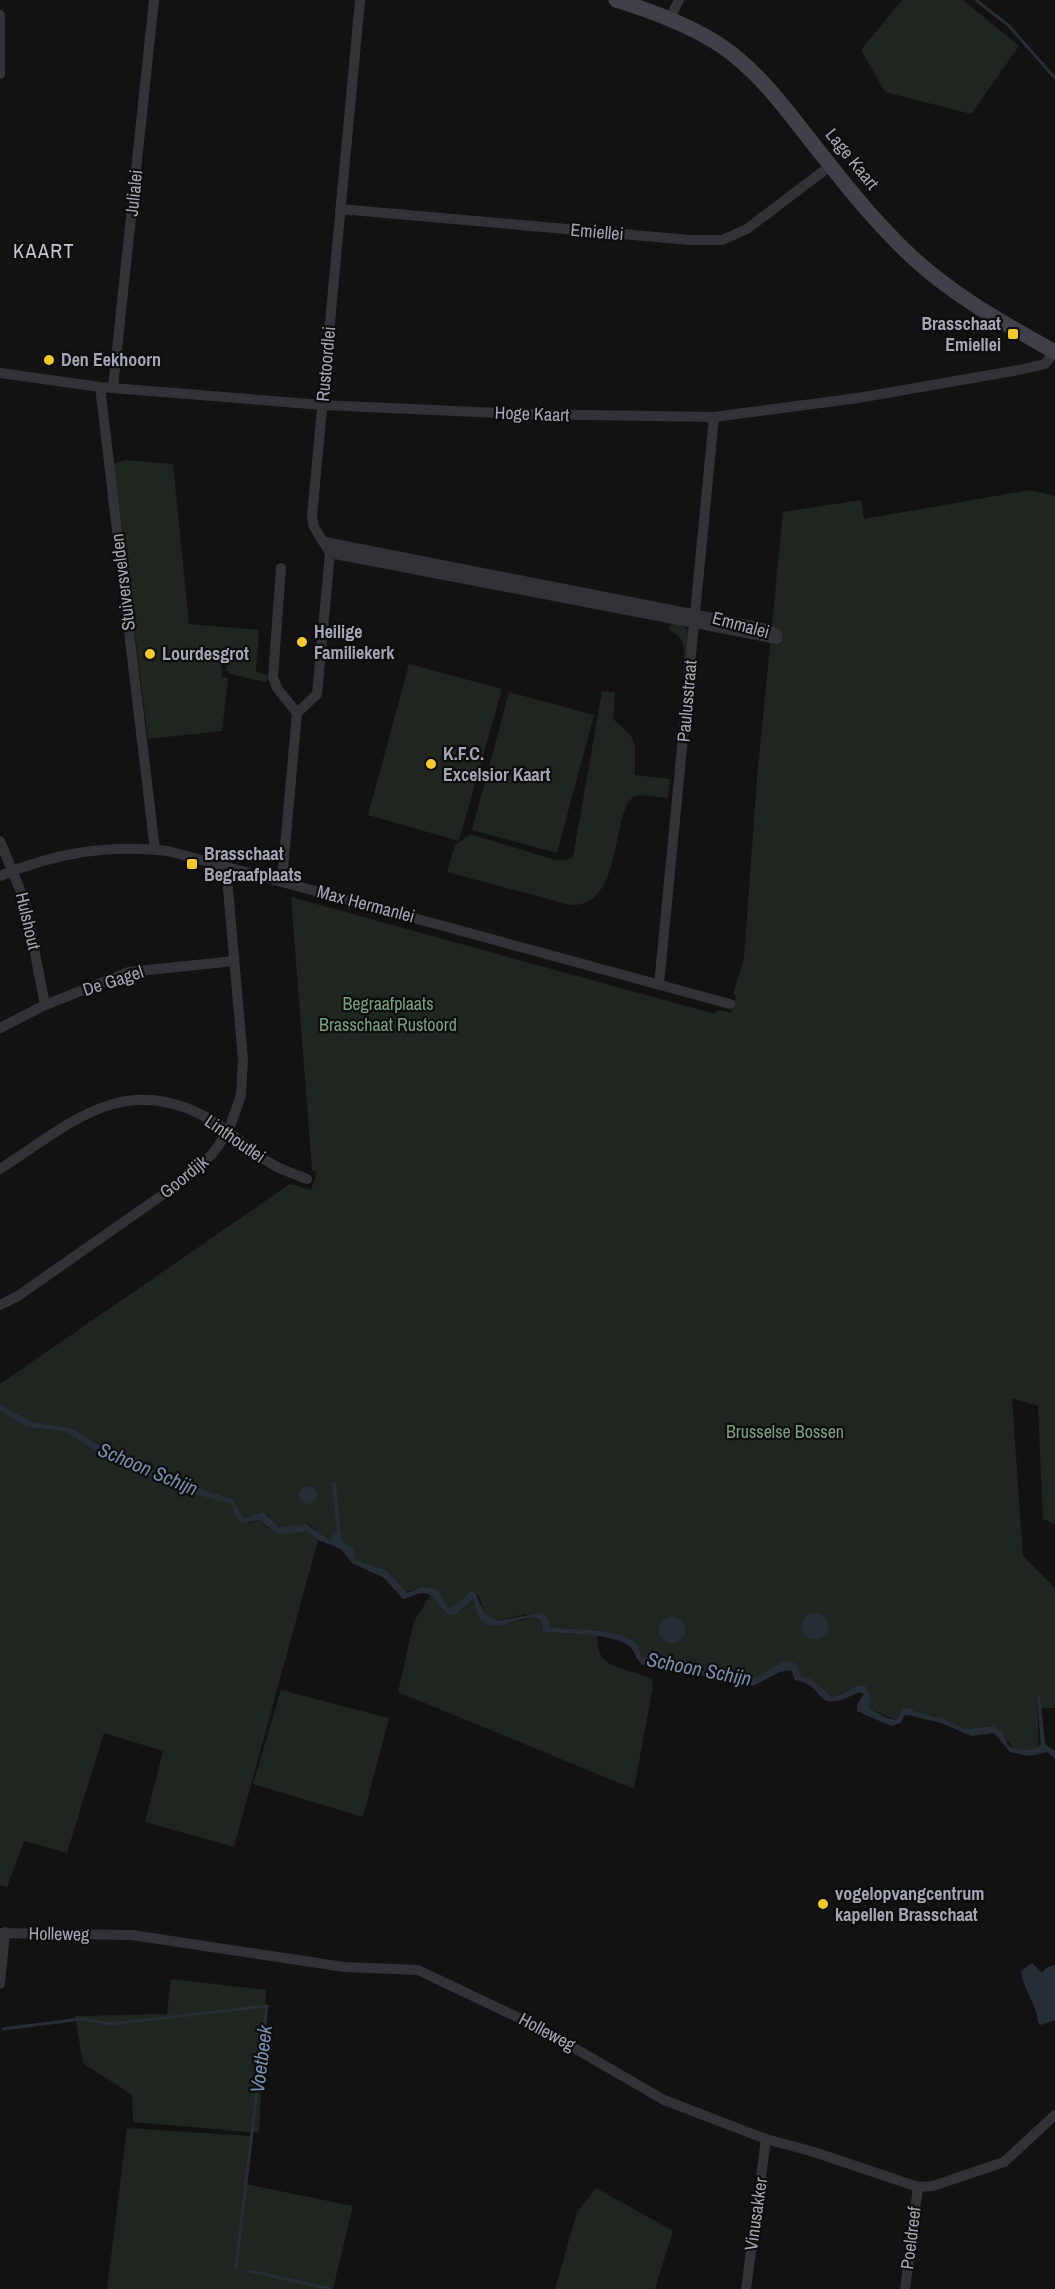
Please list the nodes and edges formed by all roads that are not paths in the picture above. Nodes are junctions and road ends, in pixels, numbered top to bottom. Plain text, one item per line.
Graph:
1 (154, 0) edge
2 (360, 0) edge
3 (616, 0) edge
4 (679, 0) edge
5 (0, 15) edge
6 (670, 18) junction
7 (0, 74) edge
8 (830, 166) junction
9 (340, 210) junction
10 (1054, 352) edge
11 (0, 373) edge
12 (100, 387) junction
13 (113, 387) junction
14 (323, 405) junction
15 (714, 417) junction
16 (325, 542) junction
17 (330, 553) junction
18 (281, 568) dead end
19 (695, 619) junction
20 (297, 714) junction
21 (0, 841) edge
22 (155, 850) junction
23 (226, 866) junction
24 (13, 871) junction
25 (0, 876) edge
26 (282, 880) junction
27 (234, 960) junction
28 (659, 985) junction
29 (730, 1004) dead end
30 (45, 1005) junction
31 (0, 1028) edge
32 (228, 1132) junction
33 (0, 1169) edge
34 (307, 1179) dead end
35 (0, 1305) edge
36 (3, 1933) edge
37 (0, 1984) edge
38 (1055, 2115) edge
39 (766, 2139) junction
40 (918, 2187) junction
41 (746, 2289) edge
42 (905, 2289) edge

1 - 13 street, Julialei
2 - 9 street, Rustoordlei
3 - 6 street, Lage Kaart
4 - 6 street
5 - 7 street
6 - 8 street, Lage Kaart
8 - 9 street, Emiellei
8 - 10 street, Lage Kaart
9 - 14 street, Rustoordlei
10 - 15 street, Hoge Kaart
11 - 12 street, Hoge Kaart
12 - 13 street, Hoge Kaart
12 - 22 street, Stuiversvelden
13 - 14 street, Hoge Kaart
14 - 15 street, Hoge Kaart
14 - 16 street, Rustoordlei
15 - 19 street, Paulusstraat
16 - 17 street, Rustoordlei
16 - 19 street, Emmalei
17 - 19 street, Emmalei
17 - 20 street, Rustoordlei
18 - 20 street
19 - 19 street, Emmalei
19 - 28 street, Paulusstraat
20 - 26 street
21 - 24 street, Hulshout
22 - 23 street, Max Hermanlei
22 - 24 street, Max Hermanlei
23 - 26 street, Max Hermanlei
23 - 27 street, Goordijk
24 - 25 street, Max Hermanlei
24 - 30 street, Hulshout
26 - 28 street, Max Hermanlei
27 - 30 street, De Gagel
27 - 32 street, Goordijk
28 - 29 street, Max Hermanlei
30 - 31 street, De Gagel
32 - 33 street, Linthoutlei
32 - 34 street, Linthoutlei
32 - 35 street, Goordijk
36 - 37 street
36 - 39 street, Holleweg
38 - 40 street, Holleweg
39 - 40 street, Holleweg
39 - 41 street, Vinusakker
40 - 42 street, Poeldreef

